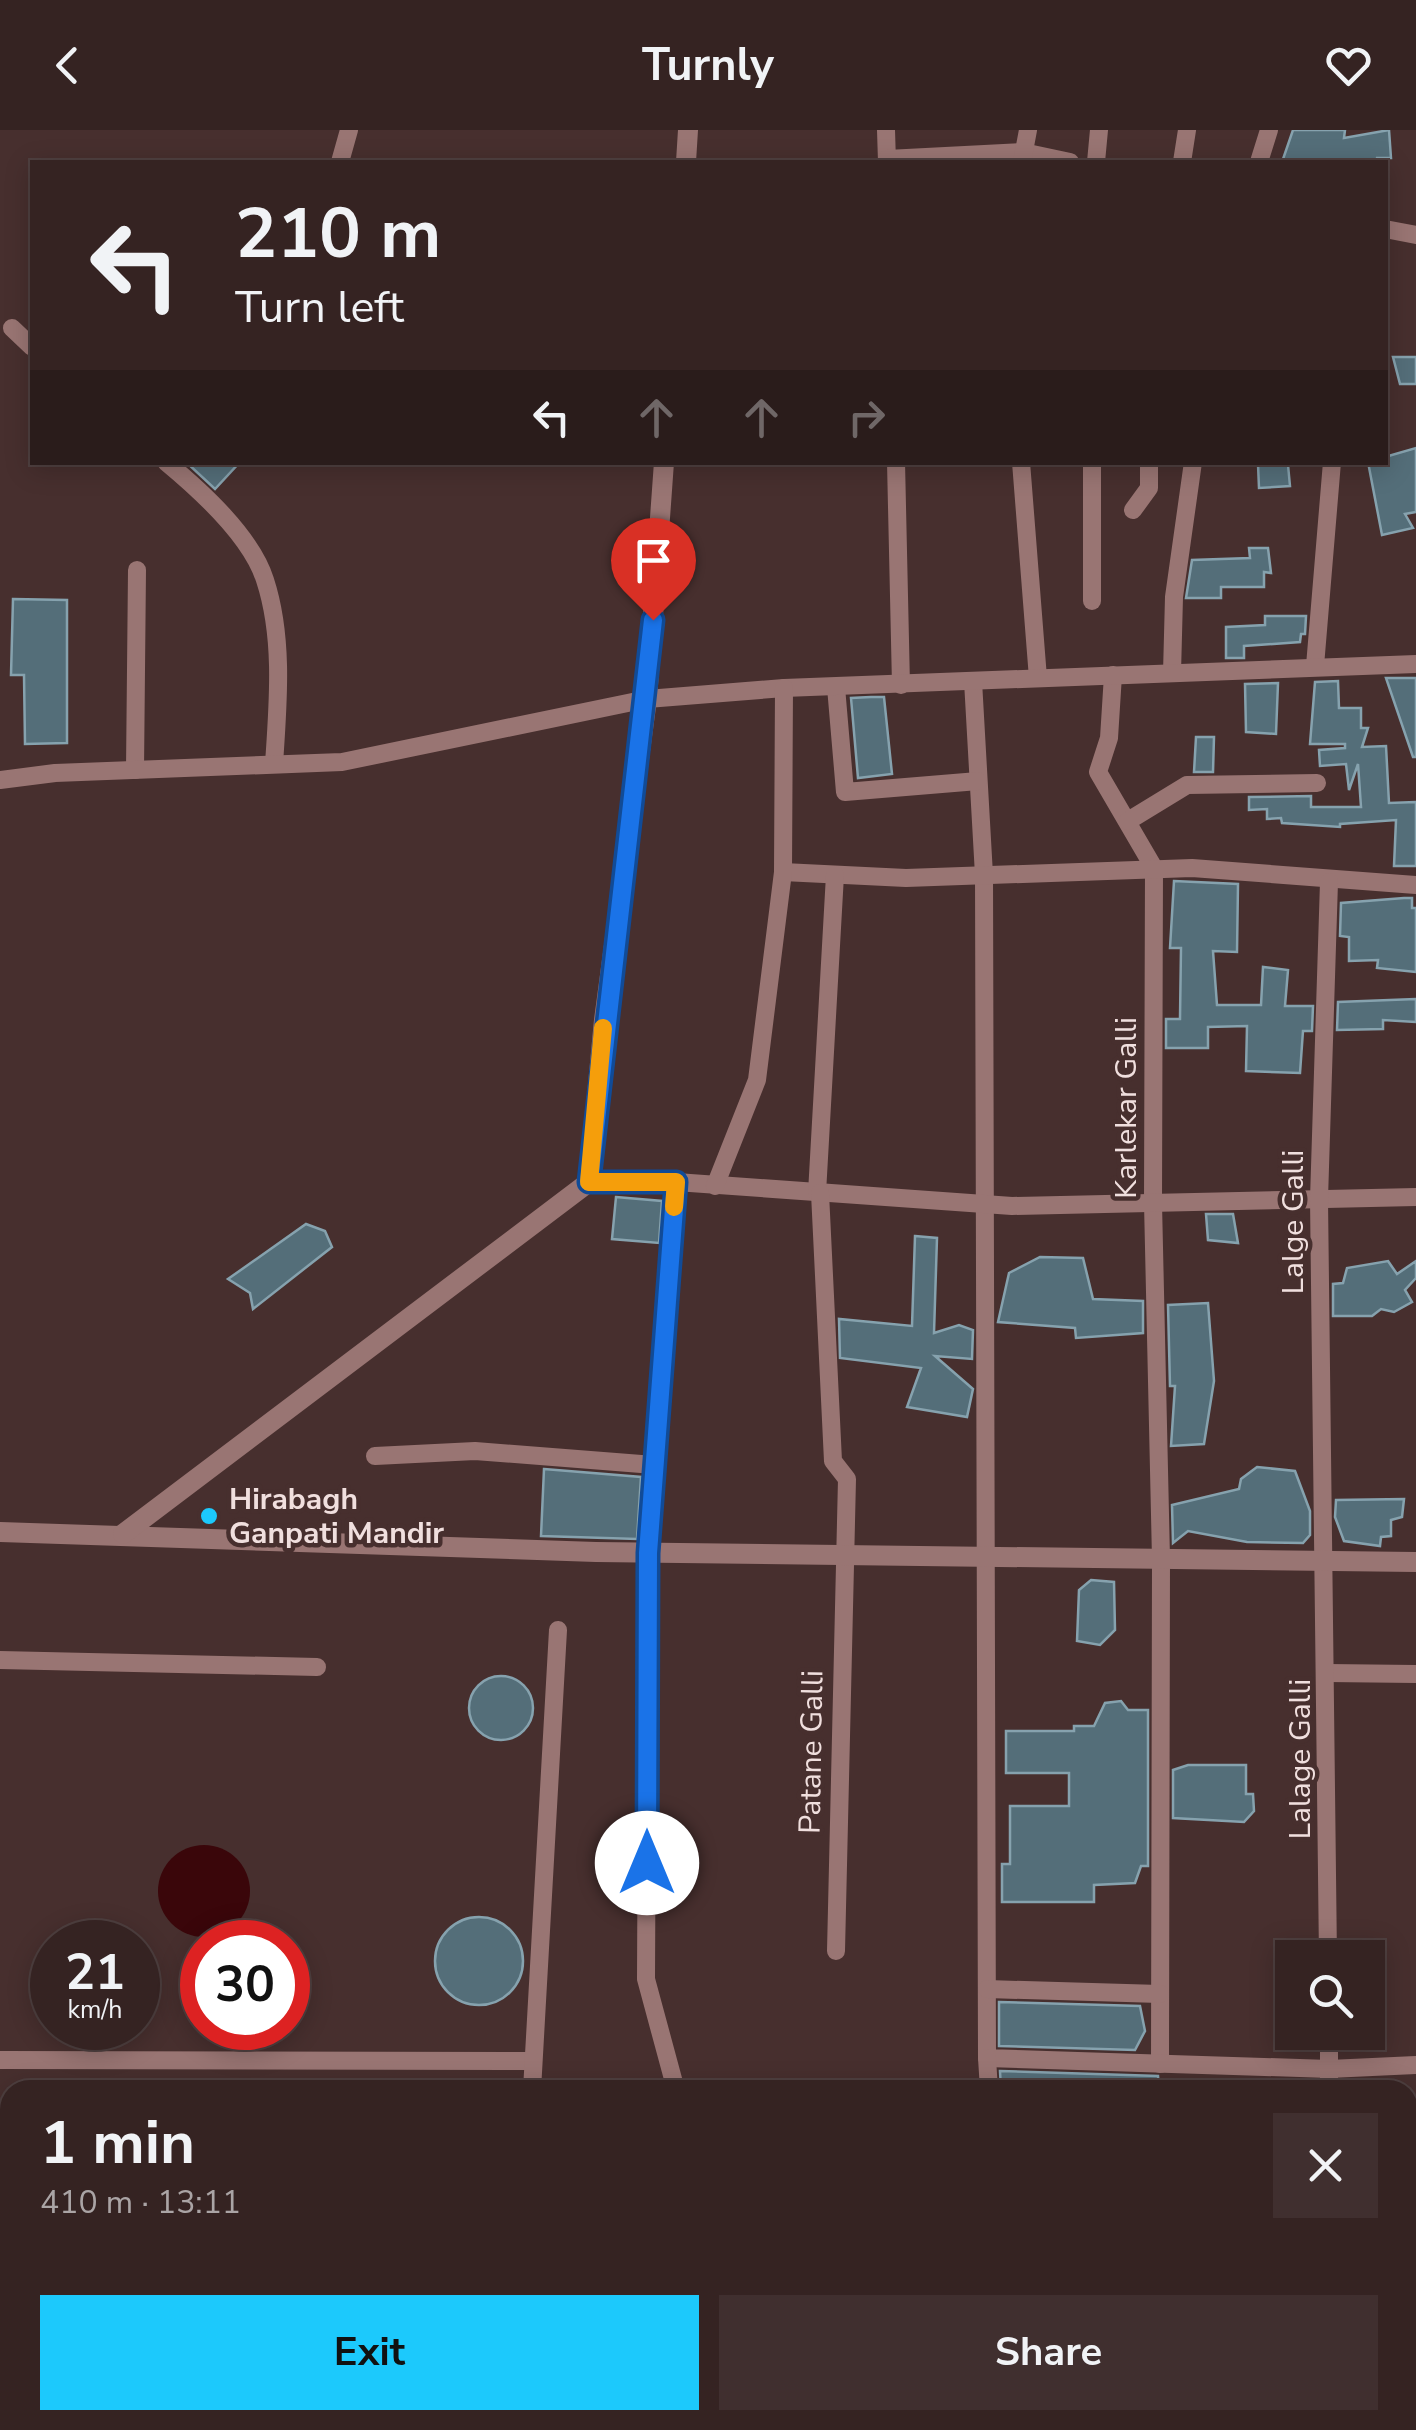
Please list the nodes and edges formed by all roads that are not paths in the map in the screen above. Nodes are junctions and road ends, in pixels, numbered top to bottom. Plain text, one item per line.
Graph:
1 (349, 130) edge
2 (688, 130) edge
3 (886, 130) edge
4 (1028, 130) edge
5 (1099, 130) edge
6 (1188, 130) edge
7 (1269, 130) edge
8 (1022, 157) edge
9 (341, 160) edge
10 (686, 160) edge
11 (887, 160) edge
12 (921, 160) edge
13 (1051, 160) edge
14 (1096, 160) edge
15 (1182, 160) edge
16 (1261, 160) edge
17 (1388, 230) edge
18 (1416, 235) edge
19 (12, 328) dead end
20 (30, 345) edge
21 (170, 465) edge
22 (664, 465) edge
23 (896, 465) edge
24 (1020, 465) edge
25 (1092, 465) edge
26 (1148, 465) edge
27 (1193, 465) edge
28 (1332, 465) edge
29 (1133, 510) dead end
30 (138, 570) dead end
31 (1092, 601) dead end
32 (1416, 664) edge
33 (1315, 666) junction
34 (1172, 672) junction
35 (1113, 675) junction
36 (1038, 678) junction
37 (972, 682) junction
38 (901, 685) junction
39 (836, 687) junction
40 (784, 688) junction
41 (647, 699) junction
42 (274, 764) junction
43 (135, 770) junction
44 (0, 780) edge
45 (978, 780) junction
46 (1317, 783) dead end
47 (1128, 820) junction
48 (1154, 868) junction
49 (782, 872) junction
50 (835, 874) junction
51 (984, 875) junction
52 (1328, 882) junction
53 (1416, 886) edge
54 (589, 1182) junction
55 (676, 1182) junction
56 (716, 1186) junction
57 (818, 1193) junction
58 (1416, 1197) edge
59 (1318, 1199) junction
60 (1153, 1203) junction
61 (986, 1204) junction
62 (375, 1456) dead end
63 (654, 1466) junction
64 (0, 1532) edge
65 (122, 1534) junction
66 (648, 1553) junction
67 (842, 1555) junction
68 (988, 1557) junction
69 (1161, 1559) junction
70 (1326, 1561) junction
71 (1416, 1562) edge
72 (558, 1630) dead end
73 (0, 1660) edge
74 (317, 1667) dead end
75 (1327, 1673) junction
76 (1416, 1674) edge
77 (1328, 1940) edge
78 (836, 1950) dead end
79 (987, 1988) junction
80 (1160, 1994) junction
81 (1329, 2050) edge
82 (987, 2058) junction
83 (0, 2060) edge
84 (532, 2061) junction
85 (1160, 2064) junction
86 (1416, 2065) edge
87 (1329, 2069) junction
88 (532, 2080) edge
89 (673, 2080) edge
90 (988, 2080) edge
91 (1329, 2080) edge

1 - 9 street
2 - 10 street
3 - 11 street
4 - 8 street
5 - 14 street
6 - 15 street
7 - 16 street
8 - 12 street
8 - 13 street
17 - 18 street
19 - 20 street
21 - 42 street
22 - 41 street
23 - 38 street
24 - 36 street
25 - 31 street
26 - 29 street
27 - 34 street
28 - 33 street
30 - 43 street
32 - 33 street
33 - 34 street
34 - 35 street
35 - 36 street
35 - 47 street, Karlekar Galli
36 - 37 street
37 - 38 street
37 - 45 street
38 - 39 street
39 - 40 street
39 - 45 street
40 - 41 street
40 - 49 street
41 - 42 street
41 - 54 street
42 - 43 street
43 - 44 street
45 - 51 street
46 - 47 street
47 - 48 street, Karlekar Galli
48 - 51 street
48 - 52 street
48 - 60 street, Karlekar Galli
49 - 50 street
49 - 56 street
50 - 51 street
50 - 57 street, Patane Galli
51 - 61 street
52 - 53 street
52 - 59 street, Lalge Galli
54 - 55 street
54 - 65 street
55 - 56 street
55 - 63 street
56 - 57 street
57 - 61 street
57 - 67 street, Patane Galli
58 - 59 street
59 - 60 street
59 - 70 street, Lalge Galli
60 - 61 street
60 - 69 street, Karlekar Galli
61 - 68 street
62 - 63 street
63 - 66 street
64 - 65 street
65 - 66 street
66 - 67 street
66 - 89 street
67 - 68 street
67 - 78 street, Patane Galli
68 - 69 street
68 - 79 street
69 - 70 street
69 - 80 street, Karlekar Galli
70 - 71 street
70 - 75 street, Lalage Galli
72 - 84 street
73 - 74 street
75 - 76 street
75 - 77 street, Lalage Galli
79 - 80 street
79 - 82 street
80 - 85 street, Karlekar Galli
81 - 87 street
82 - 85 street
82 - 90 street
83 - 84 street
84 - 88 street
85 - 87 street
86 - 87 street
87 - 91 street

